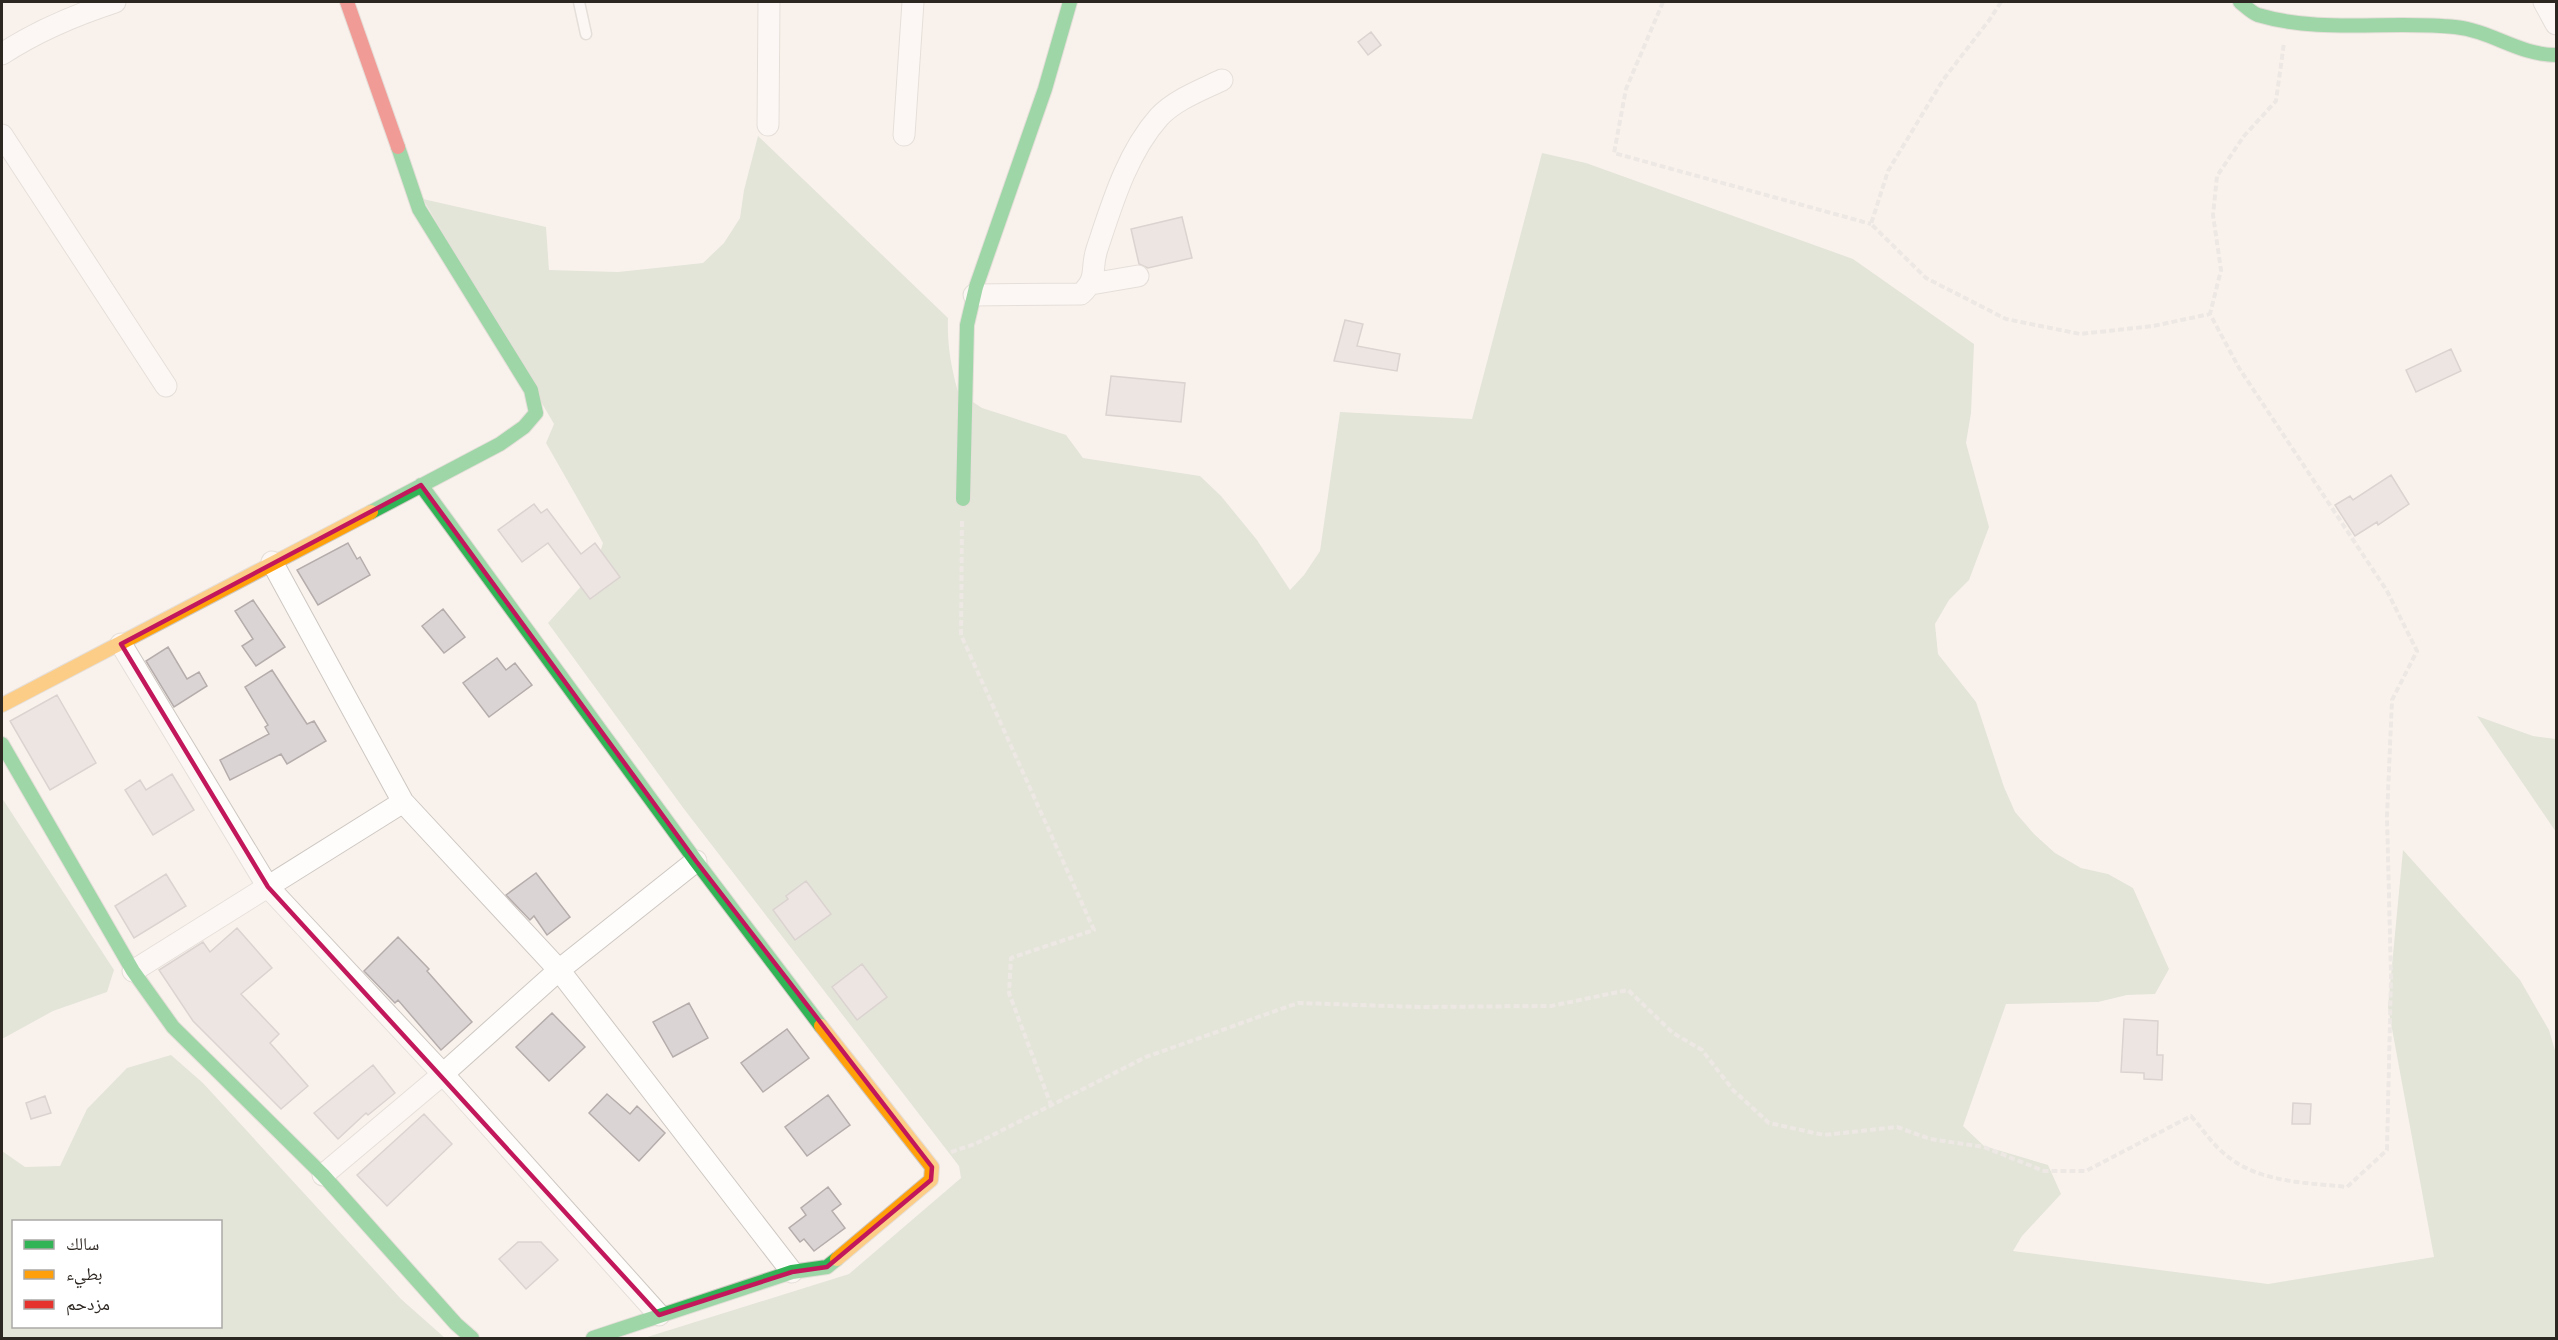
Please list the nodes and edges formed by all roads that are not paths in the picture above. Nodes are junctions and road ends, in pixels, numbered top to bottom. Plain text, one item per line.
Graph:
1 (115, 2) edge
2 (347, 2) edge
3 (579, 2) edge
4 (769, 2) edge
5 (914, 2) edge
6 (1070, 2) edge
7 (2240, 2) edge
8 (2544, 2) edge
9 (2556, 24) edge
10 (586, 34) dead end
11 (2, 54) edge
12 (2556, 55) edge
13 (1222, 80) dead end
14 (768, 125) dead end
15 (2, 135) edge
16 (904, 135) dead end
17 (1138, 276) dead end
18 (1091, 284) junction
19 (974, 295) junction
20 (166, 386) dead end
21 (421, 485) junction
22 (963, 499) road end
23 (272, 562) junction
24 (121, 644) junction
25 (2, 705) edge
26 (2, 744) edge
27 (404, 802) junction
28 (696, 861) junction
29 (268, 887) junction
30 (559, 970) junction
31 (133, 971) junction
32 (443, 1074) junction
33 (323, 1175) junction
34 (792, 1272) junction
35 (659, 1315) junction
36 (472, 1338) edge
37 (593, 1338) edge

1 - 11 street
2 - 21 street
3 - 10 lane
4 - 14 street
5 - 16 street
6 - 19 street
7 - 12 street
8 - 9 street
13 - 18 street
15 - 20 street
17 - 18 street
18 - 19 street
19 - 22 street
21 - 23 street
21 - 28 street
23 - 24 street
23 - 27 street
24 - 25 street
24 - 29 street
26 - 31 street
27 - 29 street
27 - 30 street
28 - 30 street
28 - 34 street
29 - 31 street
29 - 32 street
30 - 32 street
30 - 34 street
31 - 33 street
32 - 33 street
32 - 35 street
33 - 36 street
34 - 35 street
35 - 37 street

